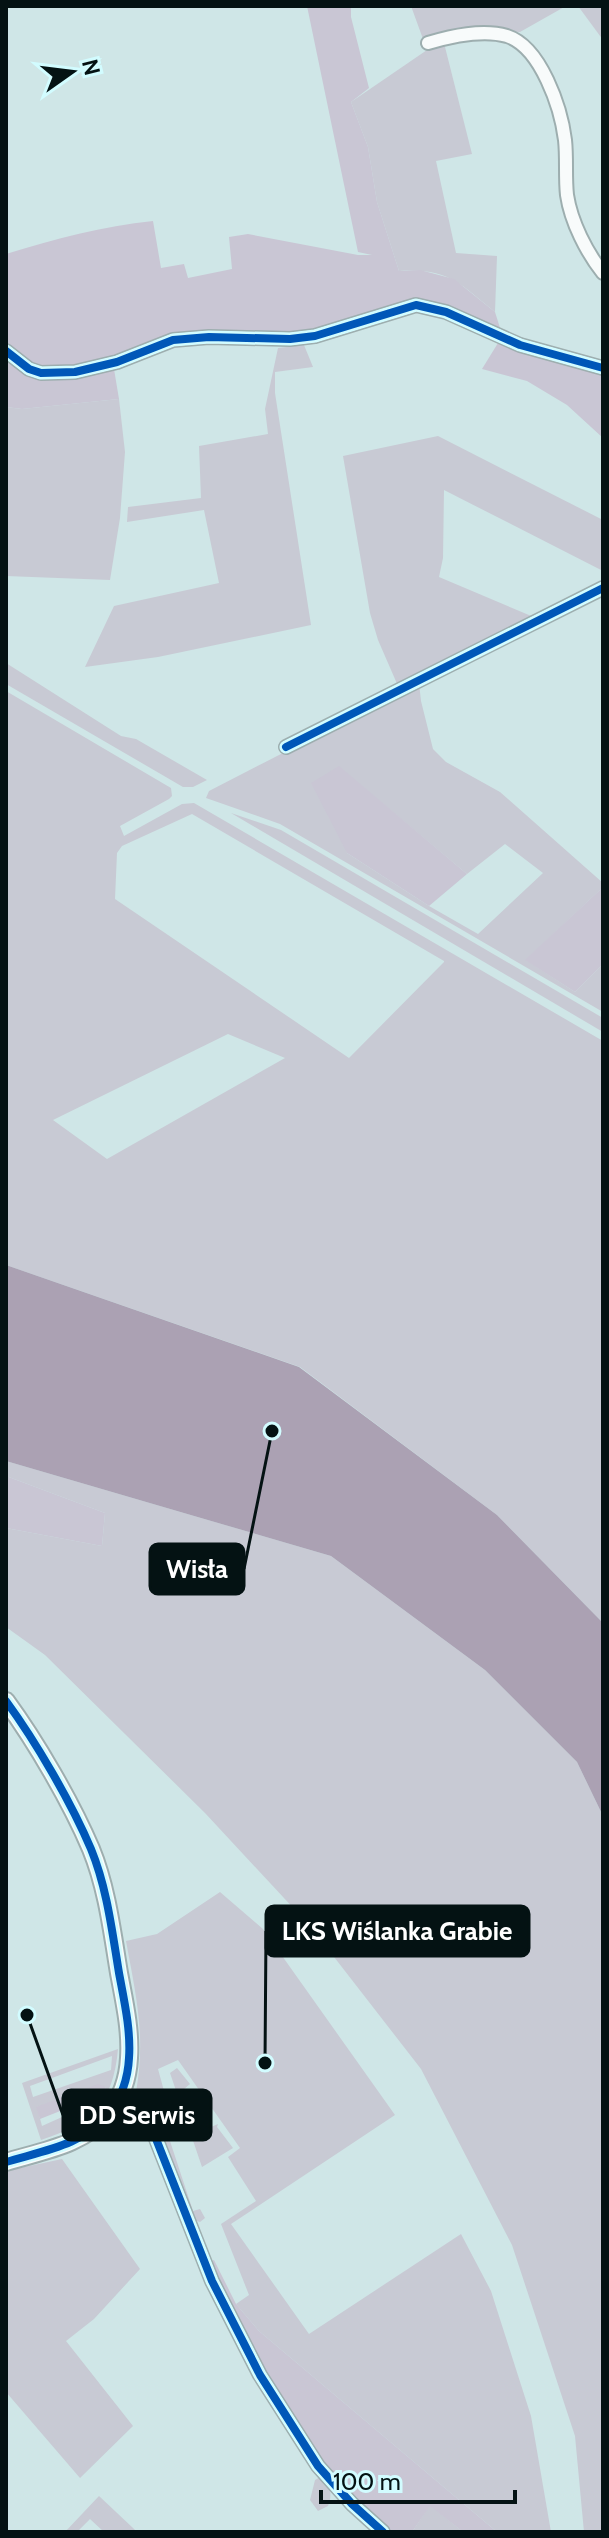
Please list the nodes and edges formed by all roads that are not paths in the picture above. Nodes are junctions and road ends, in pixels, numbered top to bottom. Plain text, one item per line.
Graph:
1 (428, 43) dead end
2 (603, 273) edge
3 (6, 351) edge
4 (603, 368) edge
5 (603, 588) edge
6 (286, 747) dead end
7 (6, 1701) edge
8 (118, 2098) junction
9 (6, 2162) edge
10 (383, 2532) edge

1 - 2 street
3 - 4 street
5 - 6 street
7 - 8 street
8 - 9 street
8 - 10 street

